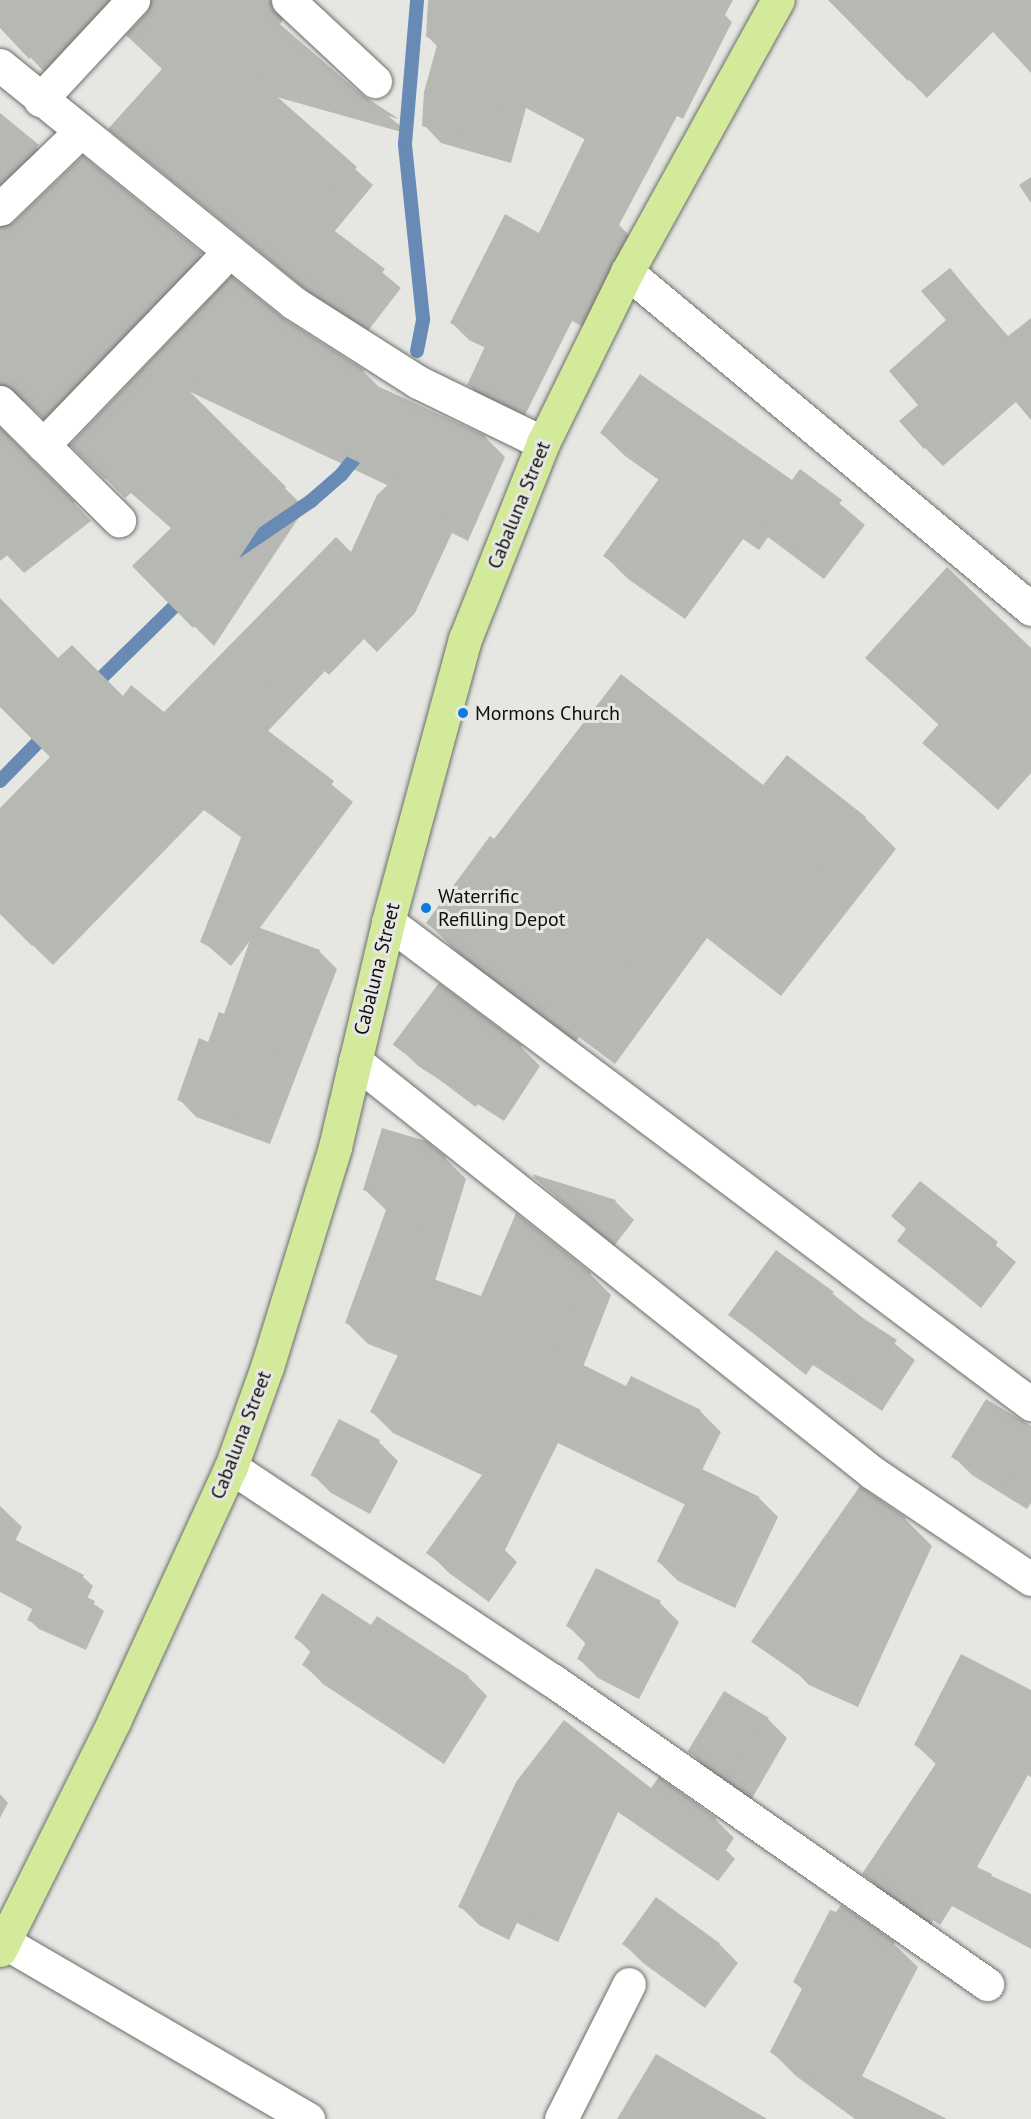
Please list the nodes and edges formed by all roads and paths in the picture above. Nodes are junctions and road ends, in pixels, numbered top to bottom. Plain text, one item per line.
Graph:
1 (134, 0) edge
2 (288, 0) edge
3 (778, 0) edge
4 (0, 65) edge
5 (375, 81) dead end
6 (40, 100) junction
7 (79, 133) junction
8 (0, 209) edge
9 (228, 253) junction
10 (627, 272) junction
11 (0, 402) edge
12 (543, 443) junction
13 (43, 445) junction
14 (120, 520) dead end
15 (1031, 609) edge
16 (388, 922) junction
17 (355, 1061) junction
18 (1031, 1404) edge
19 (231, 1467) junction
20 (1031, 1579) edge
21 (2, 1946) edge
22 (629, 1984) dead end
23 (987, 1984) dead end
24 (308, 2119) edge
25 (561, 2119) edge

1 - 6 street
2 - 5 street
3 - 10 main road, Cabaluna Street
4 - 6 street
6 - 7 street
7 - 8 street
7 - 9 street
9 - 12 street
9 - 13 street
10 - 12 main road, Cabaluna Street
10 - 15 street
11 - 13 street
12 - 16 main road, Cabaluna Street
13 - 14 street
16 - 17 main road, Cabaluna Street
16 - 18 street
17 - 19 main road, Cabaluna Street
17 - 20 street
19 - 21 main road, Cabaluna Street
19 - 23 street
21 - 24 street
22 - 25 street

